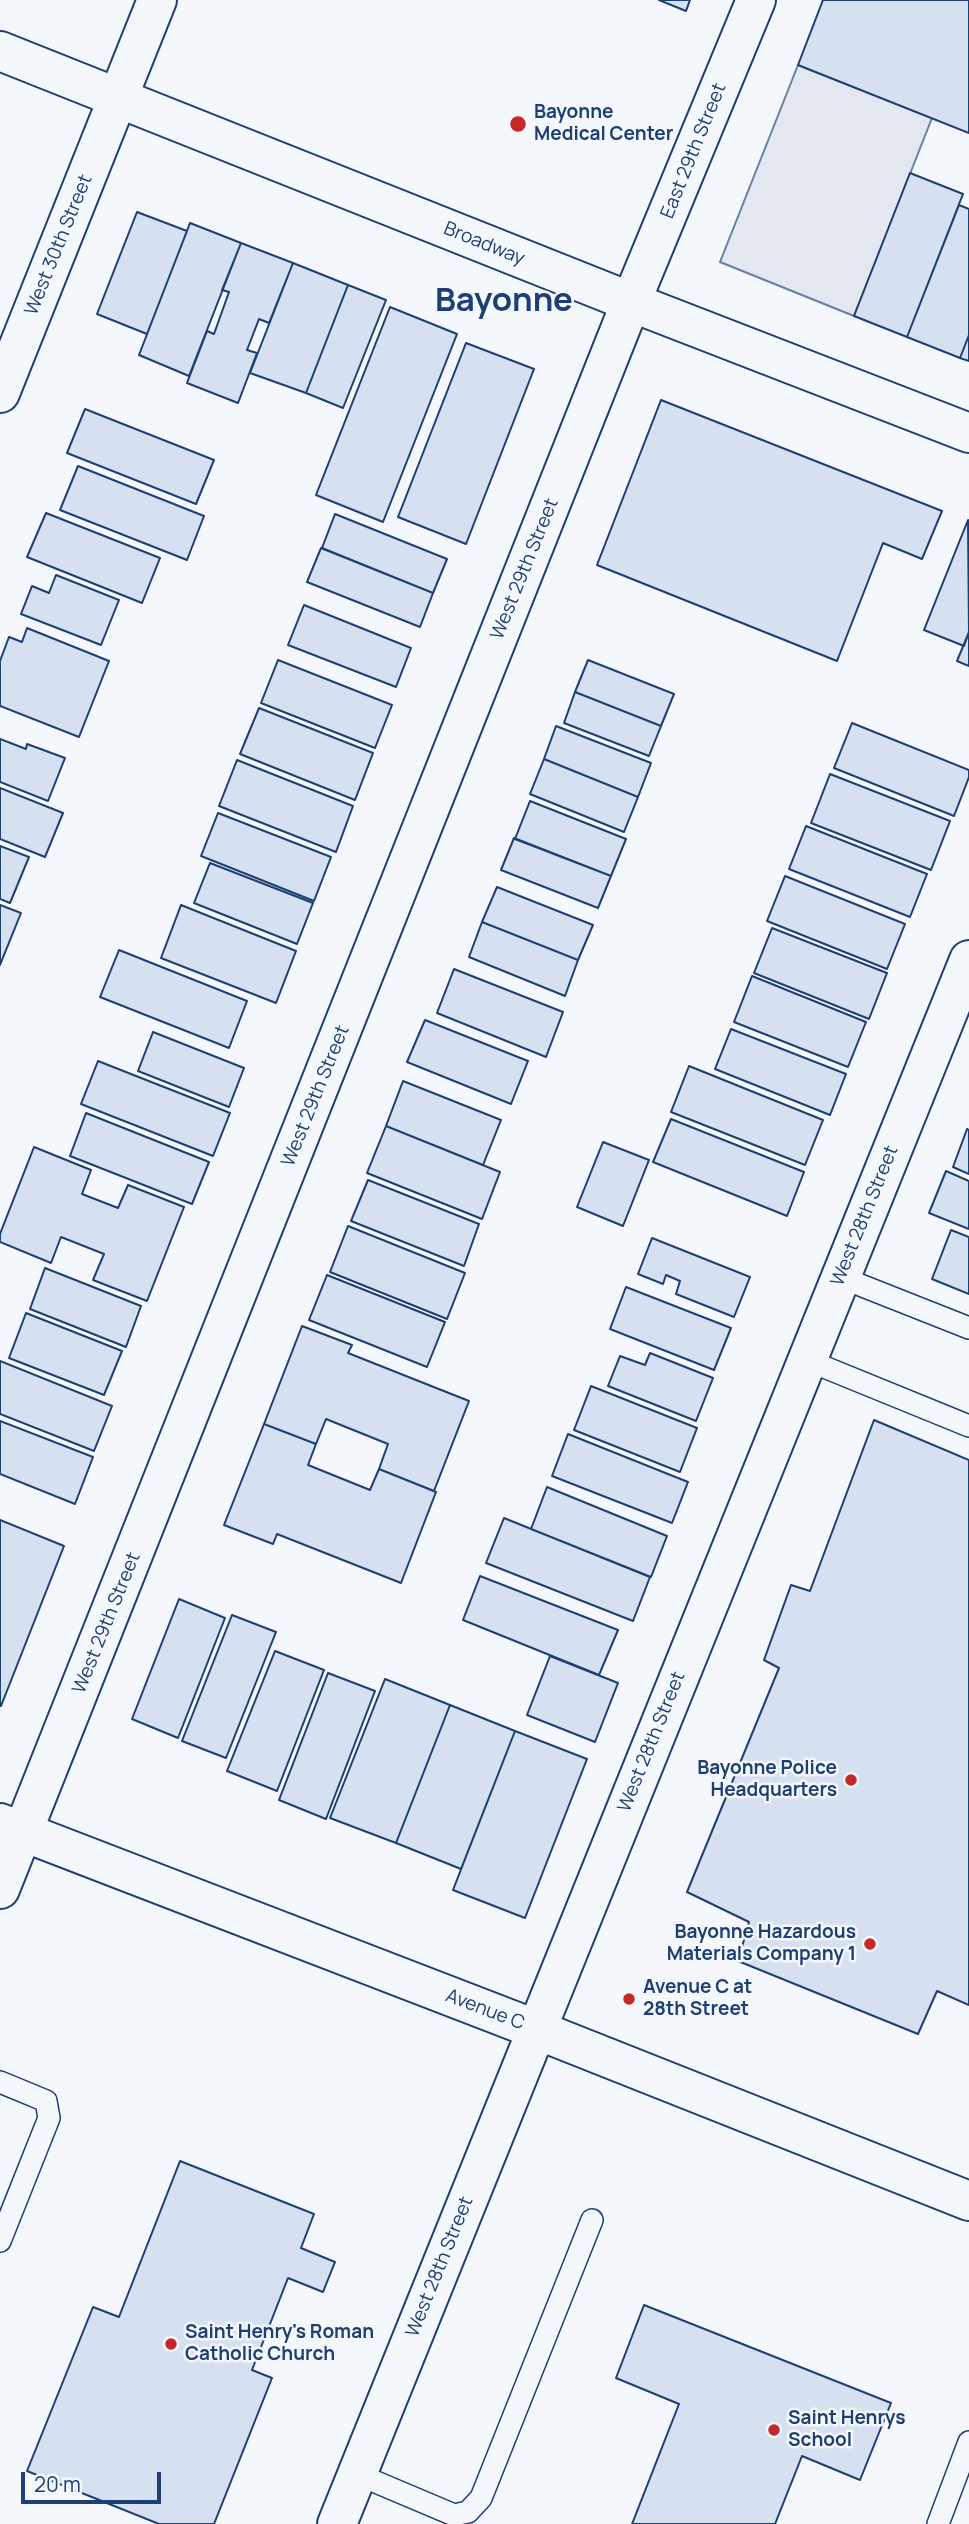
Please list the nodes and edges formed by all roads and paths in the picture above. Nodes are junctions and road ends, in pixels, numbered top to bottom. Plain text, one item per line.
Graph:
1 (156, 0) edge
2 (756, 0) edge
3 (0, 51) edge
4 (118, 98) junction
5 (631, 302) junction
6 (0, 393) edge
7 (969, 433) edge
8 (969, 960) edge
9 (958, 1021) edge
10 (840, 1277) junction
11 (969, 1328) edge
12 (807, 1360) junction
13 (969, 1426) edge
14 (12, 1828) edge
15 (0, 1889) edge
16 (535, 2029) junction
17 (0, 2082) edge
18 (969, 2200) edge
19 (592, 2220) dead end
20 (0, 2241) edge
21 (969, 2442) edge
22 (357, 2474) junction
23 (337, 2524) edge
24 (938, 2524) edge

1 - 4 street, West 30th Street
2 - 5 street, East 29th Street
3 - 4 street, Broadway
4 - 5 street, Broadway
4 - 6 street, West 30th Street
5 - 7 street, Broadway
5 - 14 street, West 29th Street
8 - 9 street, West 28th Street
9 - 10 street, West 28th Street
10 - 11 lane
10 - 12 street, West 28th Street
12 - 13 lane
12 - 16 street, West 28th Street
14 - 15 street, West 29th Street
14 - 16 street, Avenue C
16 - 18 street, Avenue C
16 - 22 street, West 28th Street
17 - 20 lane
19 - 22 lane
21 - 24 lane
22 - 23 street, West 28th Street

